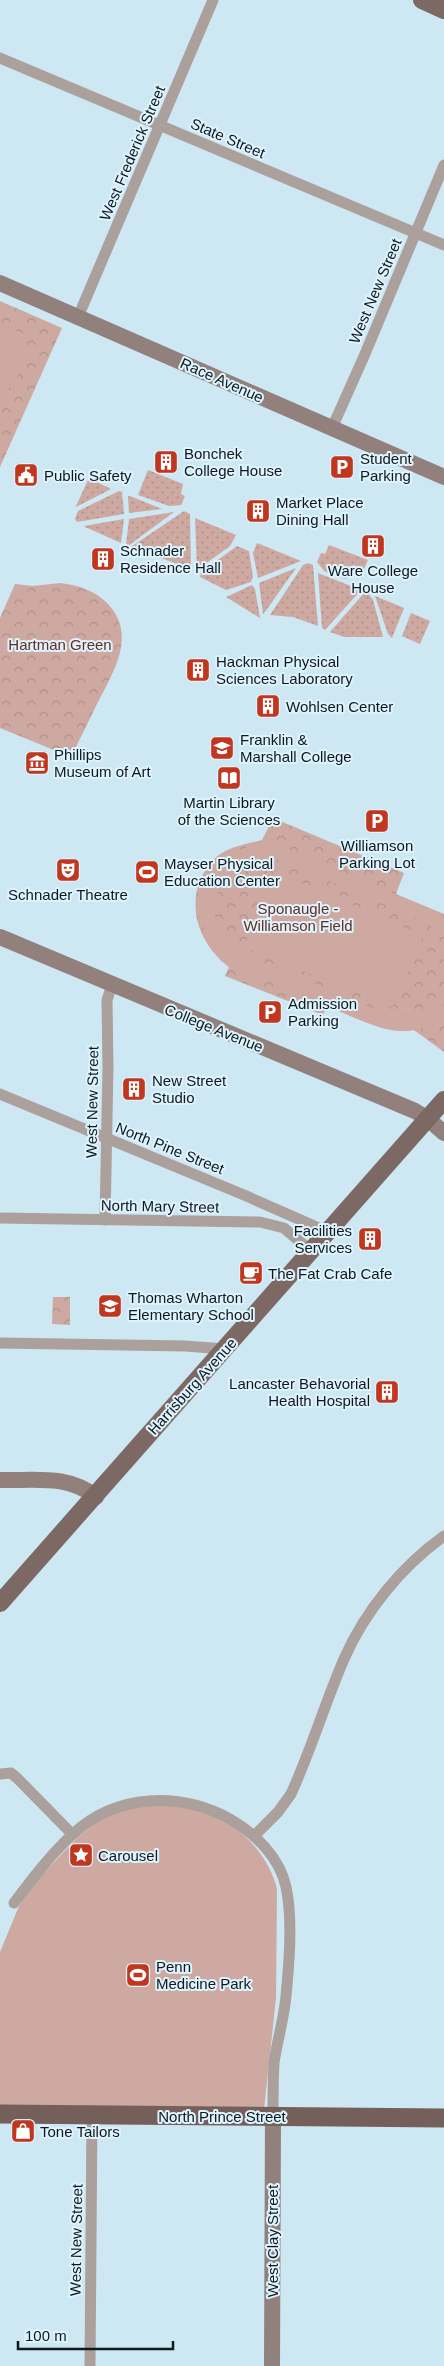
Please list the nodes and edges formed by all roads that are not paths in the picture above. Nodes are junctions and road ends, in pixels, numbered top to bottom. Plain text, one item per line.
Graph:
1 (213, 0) edge
2 (422, 0) edge
3 (444, 10) edge
4 (0, 58) edge
5 (160, 126) junction
6 (444, 165) edge
7 (416, 233) junction
8 (444, 244) edge
9 (0, 283) edge
10 (78, 317) junction
11 (332, 428) junction
12 (444, 477) edge
13 (0, 937) edge
14 (112, 985) junction
15 (0, 1094) edge
16 (444, 1100) edge
17 (428, 1119) junction
18 (444, 1132) edge
19 (107, 1138) junction
20 (0, 1218) edge
21 (105, 1220) junction
22 (328, 1232) junction
23 (311, 1251) junction
24 (0, 1343) edge
25 (225, 1349) junction
26 (0, 1480) edge
27 (96, 1497) junction
28 (444, 1536) edge
29 (0, 1603) edge
30 (0, 1774) edge
31 (72, 1834) junction
32 (254, 1836) junction
33 (14, 1903) dead end
34 (0, 2114) edge
35 (92, 2115) junction
36 (273, 2116) junction
37 (444, 2118) edge
38 (90, 2366) edge
39 (272, 2366) edge

1 - 5 street, West Frederick Street
2 - 3 main road
4 - 5 street, State Street
5 - 7 street, State Street
5 - 10 street, West Frederick Street
6 - 7 street, West New Street
7 - 8 street, State Street
7 - 11 street, West New Street
9 - 10 main road, Race Avenue
10 - 11 main road, Race Avenue
11 - 12 main road, Race Avenue
13 - 14 main road, College Avenue
14 - 17 main road, College Avenue
14 - 19 street, West New Street
15 - 19 street, North Pine Street
16 - 17 main road, Harrisburg Avenue
17 - 18 main road, College Avenue
17 - 22 main road, Harrisburg Avenue
19 - 21 street, West New Street
19 - 22 street, North Pine Street
20 - 21 street, North Mary Street
21 - 23 street, North Mary Street
22 - 23 main road, Harrisburg Avenue
23 - 25 main road, Harrisburg Avenue
24 - 25 street
25 - 27 main road, Harrisburg Avenue
26 - 27 main road
27 - 29 main road, Harrisburg Avenue
28 - 32 street
30 - 31 street
31 - 32 street
31 - 33 street
32 - 36 street
34 - 35 highway, North Prince Street
35 - 36 highway, North Prince Street
35 - 38 street, West New Street
36 - 37 highway, North Prince Street
36 - 39 main road, West Clay Street

